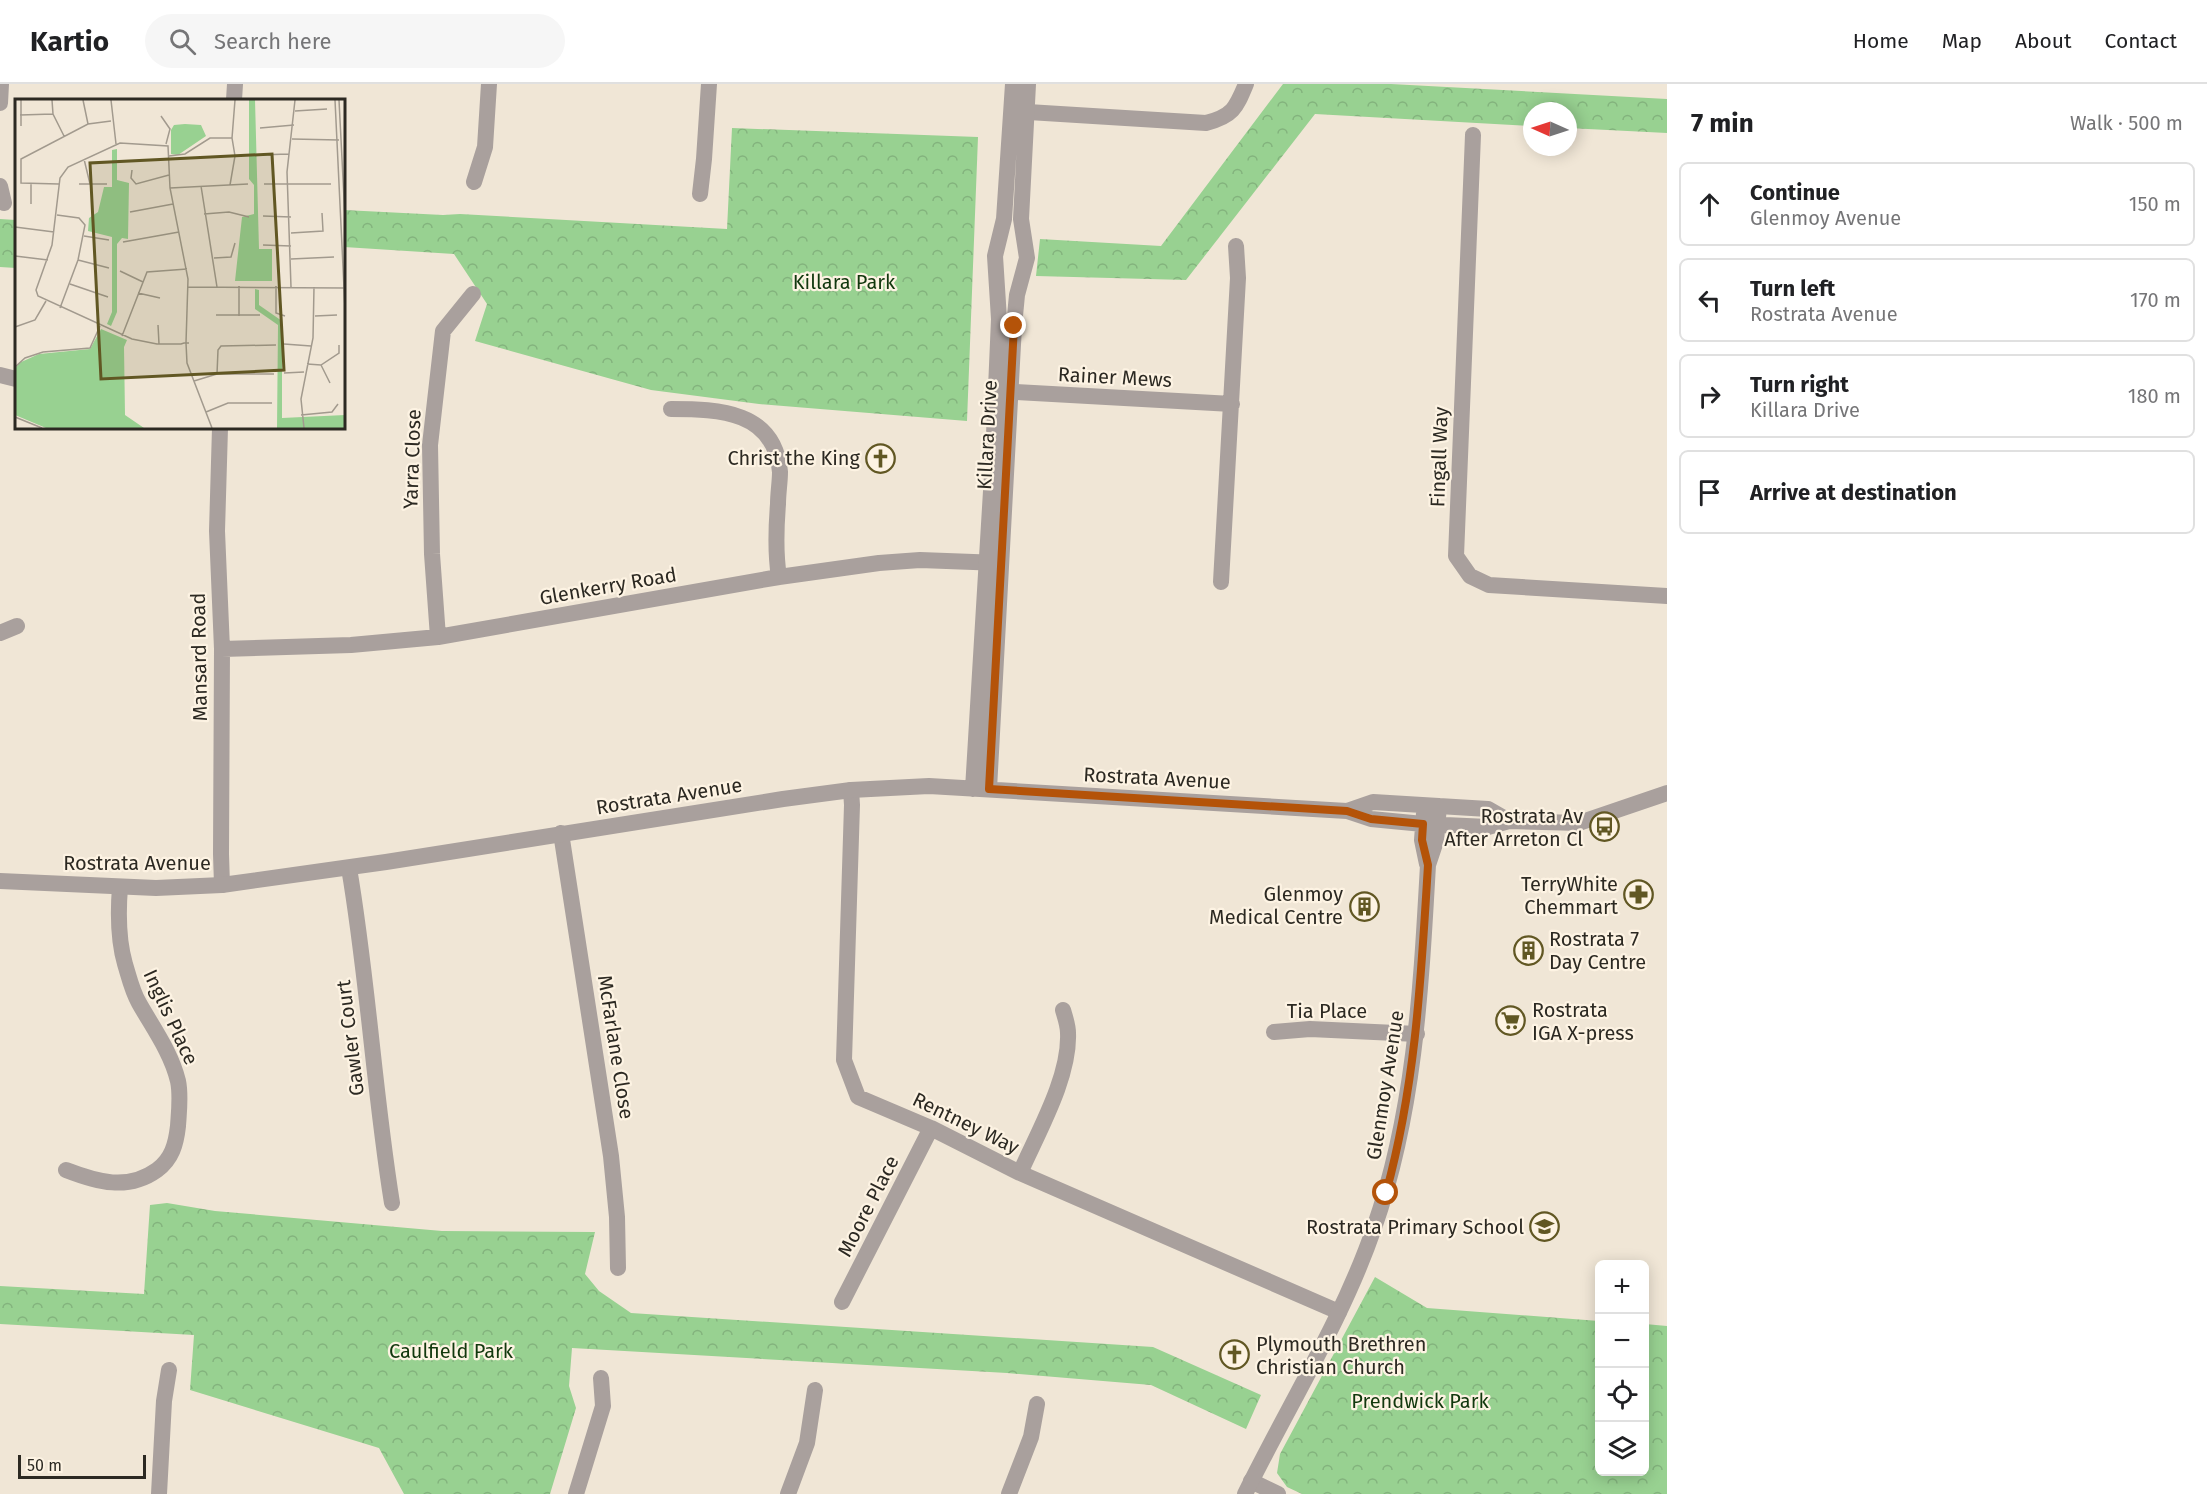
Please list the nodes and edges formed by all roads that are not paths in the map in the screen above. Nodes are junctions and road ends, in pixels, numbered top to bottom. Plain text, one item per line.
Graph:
1 (2, 84) edge
2 (235, 84) edge
3 (489, 84) edge
4 (709, 84) edge
5 (1013, 84) edge
6 (1028, 84) edge
7 (1246, 84) edge
8 (234, 99) edge
9 (0, 103) edge
10 (1019, 112) junction
11 (1473, 135) dead end
12 (474, 182) dead end
13 (0, 186) edge
14 (700, 194) dead end
15 (4, 203) dead end
16 (1236, 246) dead end
17 (473, 294) dead end
18 (0, 375) edge
19 (15, 379) edge
20 (1004, 392) junction
21 (1232, 404) junction
22 (672, 409) dead end
23 (220, 429) edge
24 (994, 562) junction
25 (779, 577) junction
26 (1221, 582) dead end
27 (1667, 596) edge
28 (17, 626) dead end
29 (0, 633) edge
30 (438, 637) junction
31 (222, 649) junction
32 (981, 789) junction
33 (850, 790) junction
34 (1667, 793) edge
35 (1432, 806) junction
36 (1347, 811) junction
37 (1509, 821) junction
38 (1431, 824) junction
39 (561, 833) junction
40 (349, 868) junction
41 (0, 881) edge
42 (222, 885) junction
43 (120, 887) junction
44 (1064, 1010) dead end
45 (1274, 1032) dead end
46 (1417, 1034) junction
47 (931, 1128) junction
48 (66, 1170) dead end
49 (1020, 1173) junction
50 (392, 1203) dead end
51 (618, 1268) dead end
52 (842, 1302) dead end
53 (1339, 1312) junction
54 (169, 1370) dead end
55 (601, 1378) dead end
56 (815, 1390) dead end
57 (1037, 1404) dead end
58 (1248, 1488) edge
59 (159, 1494) edge
60 (576, 1494) edge
61 (788, 1494) edge
62 (1009, 1494) edge
63 (1278, 1494) edge

1 - 9 street
2 - 8 street
3 - 12 street
4 - 14 street
5 - 10 street, Killara Drive
6 - 10 street, Killara Drive
7 - 10 street
10 - 20 street, Killara Drive
10 - 20 street, Killara Drive
11 - 27 street, Fingall Way
13 - 15 street
16 - 21 street
17 - 30 street, Yarra Close
18 - 19 street
20 - 21 street, Rainer Mews
20 - 24 street, Killara Drive
21 - 26 street
22 - 25 street
23 - 31 street, Mansard Road
24 - 25 street, Glenkerry Road
24 - 32 street, Killara Drive
25 - 30 street, Glenkerry Road
28 - 29 street
30 - 31 street, Glenkerry Road
31 - 42 street, Mansard Road
32 - 33 street, Rostrata Avenue
32 - 36 street, Rostrata Avenue
33 - 39 street, Rostrata Avenue
33 - 47 street, Rentney Way
34 - 37 street, Rostrata Avenue
35 - 36 street, Rostrata Avenue
35 - 37 street, Rostrata Avenue
35 - 38 street, Glenmoy Avenue
36 - 38 street, Rostrata Avenue
37 - 38 street, Rostrata Avenue
38 - 46 street, Glenmoy Avenue
39 - 40 street, Rostrata Avenue
39 - 51 street, McFarlane Close
40 - 42 street, Rostrata Avenue
40 - 50 street, Gawler Court
41 - 43 street, Rostrata Avenue
42 - 43 street, Rostrata Avenue
43 - 48 street, Inglis Place
44 - 49 street
45 - 46 street, Tia Place
46 - 53 street, Glenmoy Avenue
47 - 49 street, Rentney Way
47 - 52 street, Moore Place
49 - 53 street, Rentney Way
53 - 58 street, Glenmoy Avenue
54 - 59 street
55 - 60 street
56 - 61 street
57 - 62 street
58 - 63 street

